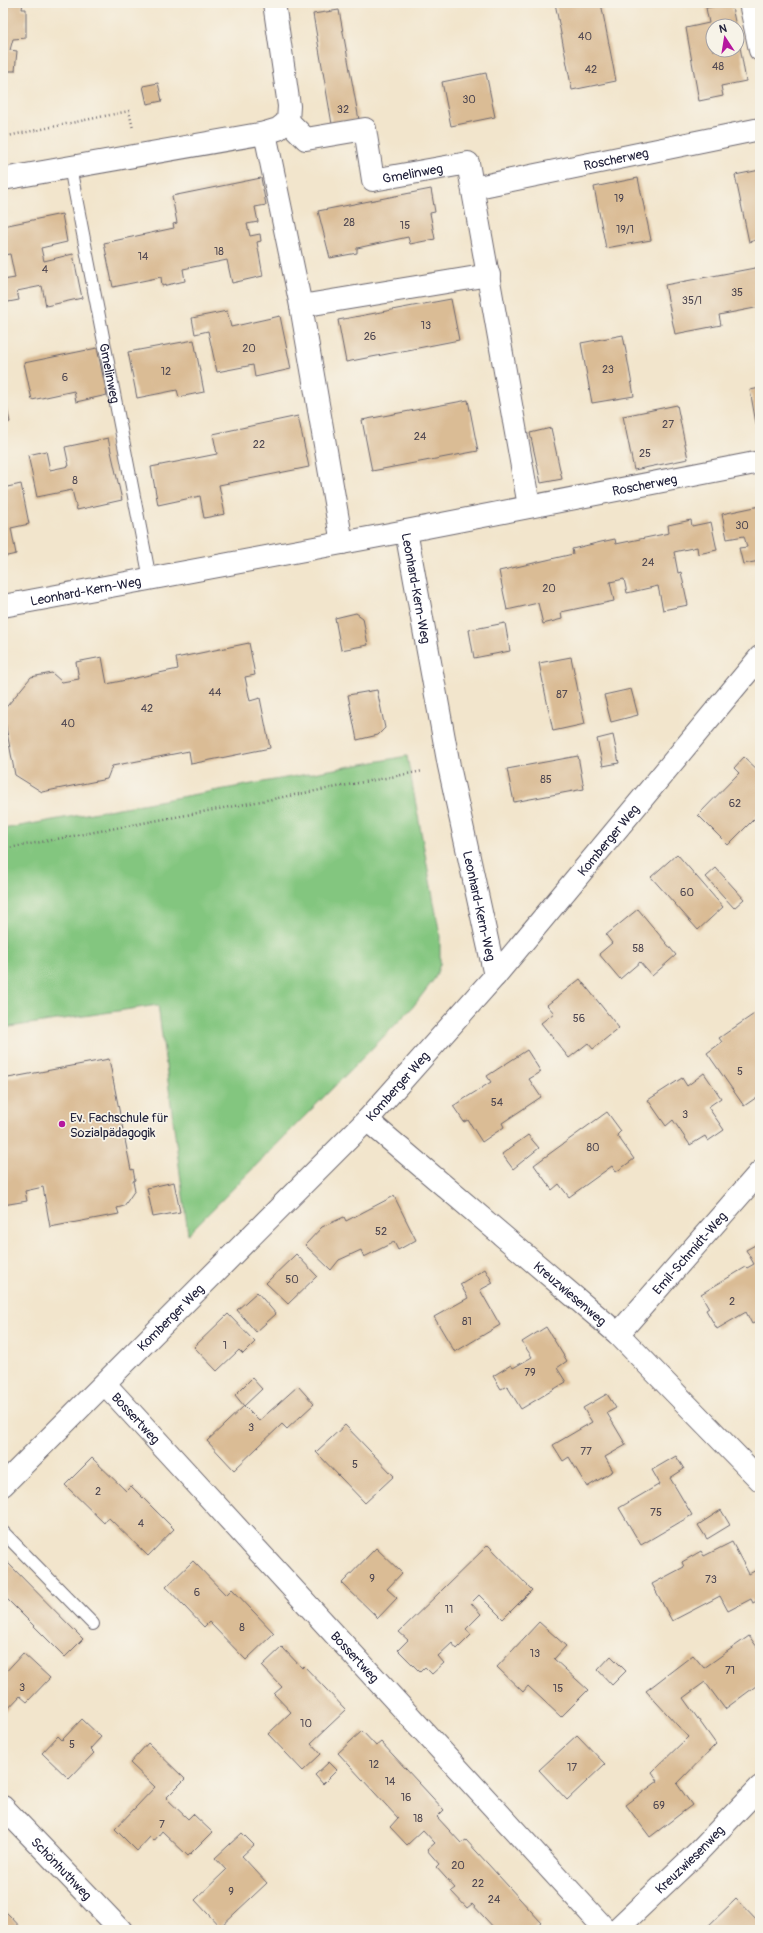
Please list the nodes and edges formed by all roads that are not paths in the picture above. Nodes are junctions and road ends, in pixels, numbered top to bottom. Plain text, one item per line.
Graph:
1 (274, 3) edge
2 (750, 3) edge
3 (760, 50) edge
4 (288, 121) junction
5 (760, 129) edge
6 (265, 133) junction
7 (70, 167) junction
8 (3, 179) edge
9 (473, 188) junction
10 (489, 275) junction
11 (301, 306) junction
12 (760, 462) edge
13 (529, 506) junction
14 (406, 531) junction
15 (342, 543) junction
16 (150, 579) junction
17 (3, 606) edge
18 (760, 658) edge
19 (495, 976) junction
20 (367, 1120) junction
21 (760, 1172) edge
22 (618, 1334) junction
23 (105, 1384) junction
24 (760, 1480) edge
25 (3, 1485) edge
26 (3, 1532) edge
27 (93, 1624) dead end
28 (760, 1787) edge
29 (3, 1807) edge
30 (121, 1930) edge
31 (606, 1930) edge
32 (616, 1930) edge

1 - 4 street
2 - 3 street
4 - 6 street
4 - 9 street, Gmelinweg
5 - 9 street, Roscherweg
6 - 7 street
6 - 11 street
7 - 8 street
7 - 16 lane, Gmelinweg
9 - 10 street
10 - 11 street
10 - 13 street
11 - 15 street
12 - 13 street, Roscherweg
13 - 14 street, Roscherweg
14 - 15 street, Leonhard-Kern-Weg
14 - 19 street, Leonhard-Kern-Weg
15 - 16 street, Leonhard-Kern-Weg
16 - 17 street, Leonhard-Kern-Weg
18 - 19 street, Komberger Weg
19 - 20 street, Komberger Weg
20 - 22 street, Kreuzwiesenweg
20 - 23 street, Komberger Weg
21 - 22 street, Emil-Schmidt-Weg
22 - 24 street, Kreuzwiesenweg
23 - 25 street, Komberger Weg
23 - 31 street, Bossertweg
26 - 27 lane
28 - 32 street, Kreuzwiesenweg
29 - 30 street, Schönhuthweg

